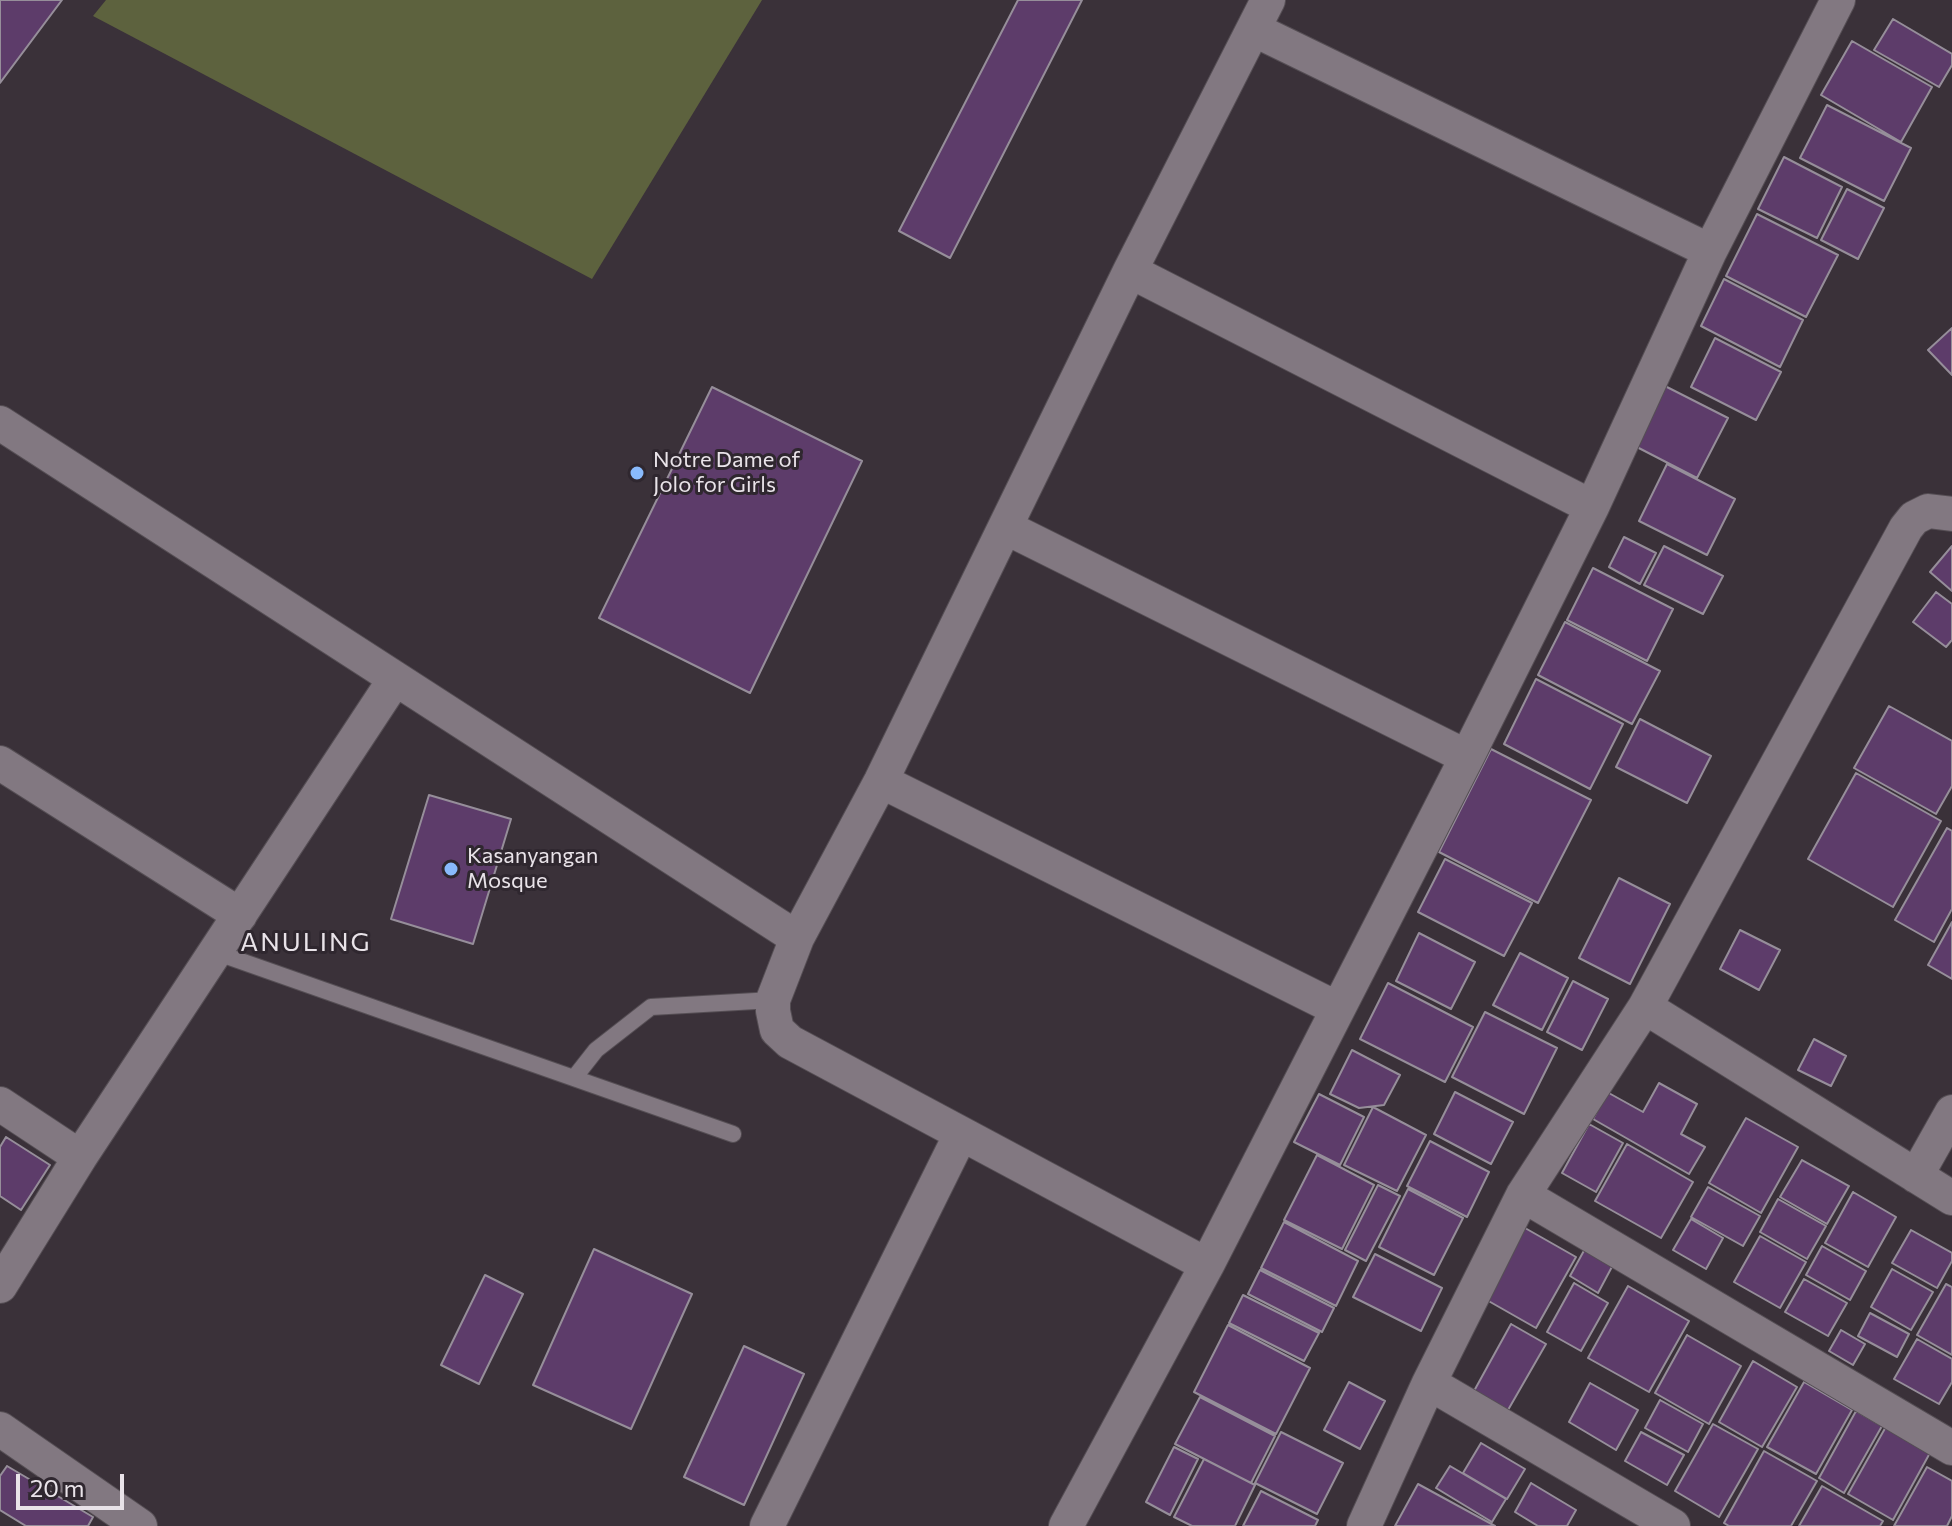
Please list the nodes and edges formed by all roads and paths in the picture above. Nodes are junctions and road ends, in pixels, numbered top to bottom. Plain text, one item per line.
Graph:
1 (1838, 0) edge
2 (1261, 15) edge
3 (1710, 251) junction
4 (1130, 271) junction
5 (0, 423) edge
6 (1592, 507) junction
7 (1952, 514) edge
8 (1005, 527) junction
9 (395, 679) junction
10 (1467, 757) junction
11 (0, 763) edge
12 (881, 781) junction
13 (240, 915) junction
14 (797, 938) junction
15 (215, 952) junction
16 (773, 1000) junction
17 (1645, 1007) junction
18 (1336, 1008) junction
19 (574, 1078) junction
20 (0, 1104) edge
21 (1952, 1112) edge
22 (733, 1134) dead end
23 (961, 1134) junction
24 (80, 1157) junction
25 (1916, 1176) junction
26 (1523, 1195) junction
27 (1952, 1198) edge
28 (1207, 1265) junction
29 (0, 1286) edge
30 (1429, 1383) junction
31 (0, 1429) edge
32 (1952, 1448) edge
33 (137, 1525) edge
34 (767, 1526) edge
35 (1066, 1526) edge
36 (1364, 1526) edge
37 (1673, 1526) edge

1 - 3 street
2 - 3 street
2 - 4 street
3 - 6 street
4 - 6 street
4 - 8 street
5 - 9 street
6 - 10 street
7 - 17 street
8 - 10 street
8 - 12 street
9 - 13 street
9 - 14 street
10 - 18 street
11 - 13 street
12 - 14 street
12 - 18 street
13 - 15 street
14 - 16 street
15 - 19 lane
15 - 24 street
16 - 19 lane
16 - 23 street
17 - 25 street
17 - 26 street
18 - 28 street
19 - 22 lane
20 - 24 street
21 - 25 street
23 - 28 street
23 - 34 street
24 - 29 street
25 - 27 street
26 - 30 street
26 - 32 street
28 - 35 street
30 - 36 street
30 - 37 street
31 - 33 street

